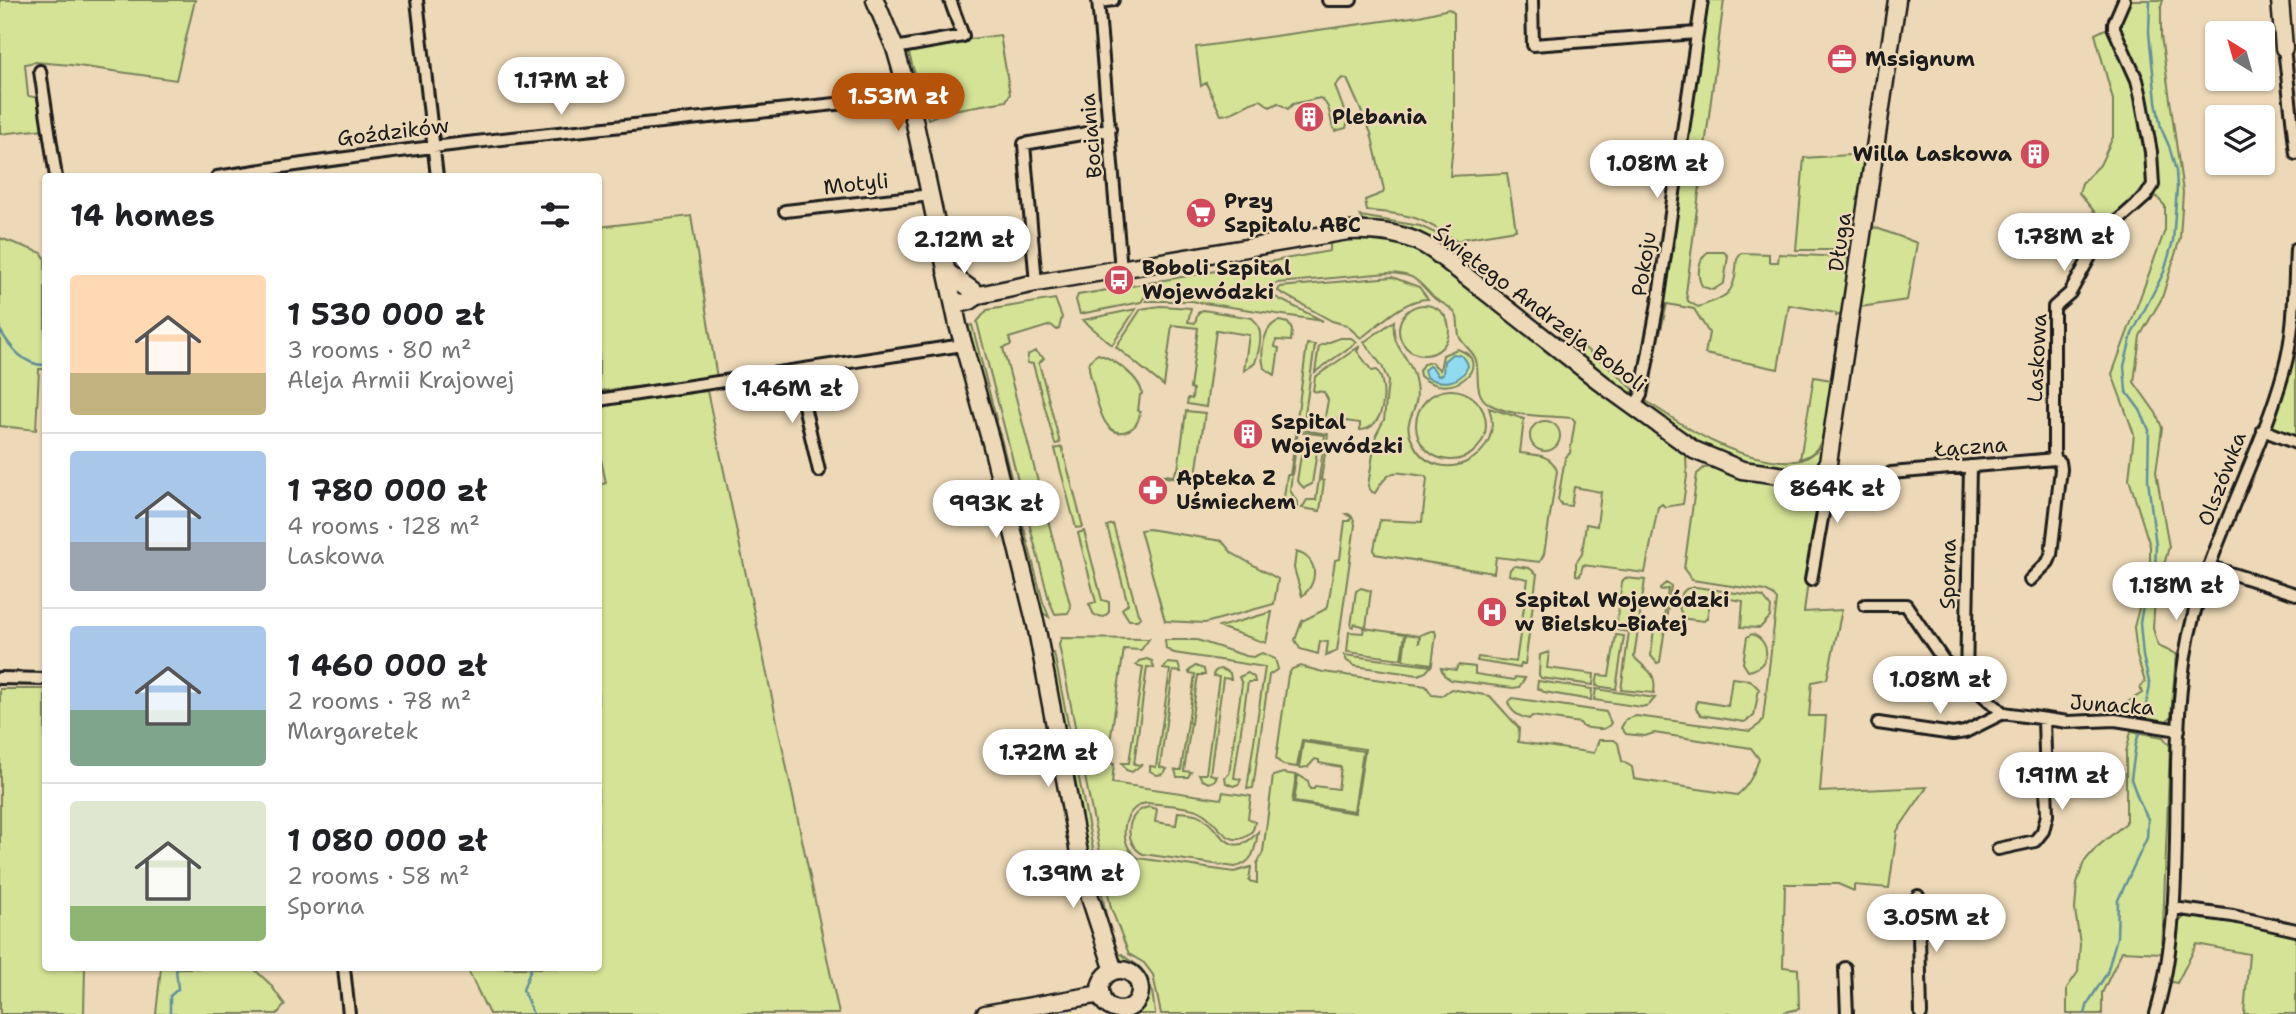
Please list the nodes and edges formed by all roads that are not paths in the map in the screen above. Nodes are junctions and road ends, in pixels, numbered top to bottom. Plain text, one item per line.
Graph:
1 (417, 0) edge
2 (875, 0) edge
3 (950, 0) edge
4 (1113, 0) edge
5 (1328, 0) edge
6 (1350, 0) edge
7 (1532, 0) edge
8 (1702, 0) edge
9 (1897, 0) edge
10 (2124, 0) edge
11 (2280, 0) edge
12 (1098, 1) edge
13 (1697, 33) junction
14 (895, 48) junction
15 (2284, 48) joint
16 (40, 71) dead end
17 (909, 96) junction
18 (1110, 129) junction
19 (434, 145) junction
20 (2296, 154) edge
21 (55, 173) edge
22 (244, 173) edge
23 (437, 173) edge
24 (931, 195) junction
25 (785, 211) dead end
26 (2296, 249) edge
27 (1121, 270) junction
28 (946, 271) junction
29 (1035, 283) junction
30 (979, 295) junction
31 (953, 300) junction
32 (963, 345) junction
33 (796, 371) junction
34 (602, 399) edge
35 (1634, 408) junction
36 (2263, 430) junction
37 (2296, 443) edge
38 (2054, 460) junction
39 (1970, 466) junction
40 (819, 471) dead end
41 (1891, 473) dead end
42 (1816, 480) junction
43 (2211, 567) junction
44 (1811, 580) dead end
45 (2030, 580) dead end
46 (2296, 594) edge
47 (1865, 605) dead end
48 (0, 678) edge
49 (42, 679) edge
50 (1966, 682) junction
51 (2003, 713) junction
52 (2043, 720) junction
53 (1878, 723) dead end
54 (2179, 730) junction
55 (1998, 849) dead end
56 (1918, 896) dead end
57 (2173, 908) junction
58 (2296, 930) edge
59 (1845, 968) dead end
60 (344, 971) edge
61 (1114, 971) junction
62 (1101, 994) junction
63 (1123, 1012) edge
64 (349, 1014) edge
65 (985, 1014) edge
66 (1847, 1014) edge
67 (1922, 1014) edge
68 (2156, 1014) edge

1 - 19 street
2 - 14 street
3 - 14 street
4 - 12 street
5 - 6 street
7 - 13 street
8 - 13 street, Pokoju
9 - 42 street, Długa
10 - 38 street, Laskowa
11 - 15 street
12 - 18 street, Bociania
13 - 35 street, Pokoju
14 - 17 street
15 - 20 street
16 - 21 street
17 - 19 street, Goździków
17 - 24 street
18 - 27 street, Bociania
18 - 29 street
19 - 22 street, Goździków
19 - 23 street
24 - 25 street, Motyli
24 - 28 street
26 - 36 street, Olszówka
27 - 29 street, Świętego Andrzeja Boboli
27 - 35 street, Świętego Andrzeja Boboli
28 - 30 street
28 - 31 street
29 - 30 street, Świętego Andrzeja Boboli
30 - 31 street, Świętego Andrzeja Boboli
31 - 32 street
32 - 33 street
32 - 61 street
33 - 34 street
33 - 40 street
35 - 42 street, Świętego Andrzeja Boboli
36 - 37 street
36 - 43 street, Olszówka
38 - 39 street, Łączna
38 - 45 street, Laskowa
39 - 41 street, Łączna
39 - 50 street, Sporna
42 - 44 street
43 - 46 street
43 - 54 street, Olszówka
47 - 50 street, Sporna
48 - 49 street
50 - 51 street, Sporna
51 - 52 street, Junacka
51 - 53 street
52 - 54 street, Junacka
52 - 55 street, Junacka
54 - 57 street, Olszówka
56 - 67 street
57 - 58 street
57 - 68 street, Olszówka
59 - 66 street
60 - 64 street
61 - 62 street
61 - 63 street
62 - 63 street
62 - 65 street

